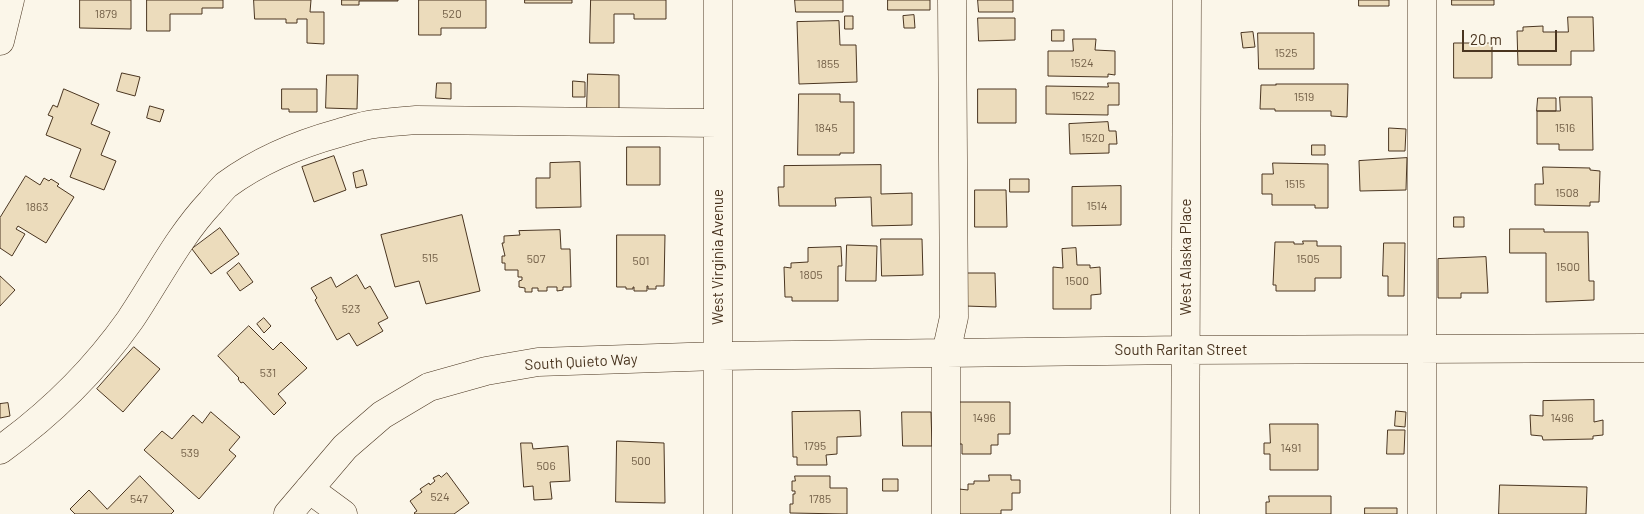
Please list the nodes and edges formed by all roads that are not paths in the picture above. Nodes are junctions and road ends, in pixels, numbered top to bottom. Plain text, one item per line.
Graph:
1 (10, 0) edge
2 (718, 0) edge
3 (952, 0) edge
4 (1188, 0) edge
5 (1422, 0) edge
6 (0, 41) edge
7 (718, 123) junction
8 (1644, 348) edge
9 (1422, 349) junction
10 (1185, 350) junction
11 (946, 352) junction
12 (718, 356) junction
13 (0, 450) edge
14 (310, 489) junction
15 (288, 514) edge
16 (343, 514) edge
17 (718, 514) edge
18 (946, 514) edge
19 (1185, 514) edge
20 (1422, 514) edge

1 - 6 street
2 - 7 street, West Virginia Avenue
3 - 11 street
4 - 10 street, West Alaska Place
5 - 9 street
7 - 12 street, West Virginia Avenue
7 - 13 street
8 - 9 street, South Raritan Street
9 - 10 street, South Raritan Street
9 - 20 street
10 - 11 street, South Raritan Street
10 - 19 street, West Alaska Place
11 - 12 street, South Raritan Street
11 - 18 street
12 - 14 street, South Quieto Way
12 - 17 street, West Virginia Avenue
14 - 15 street, South Quieto Way
14 - 16 street

